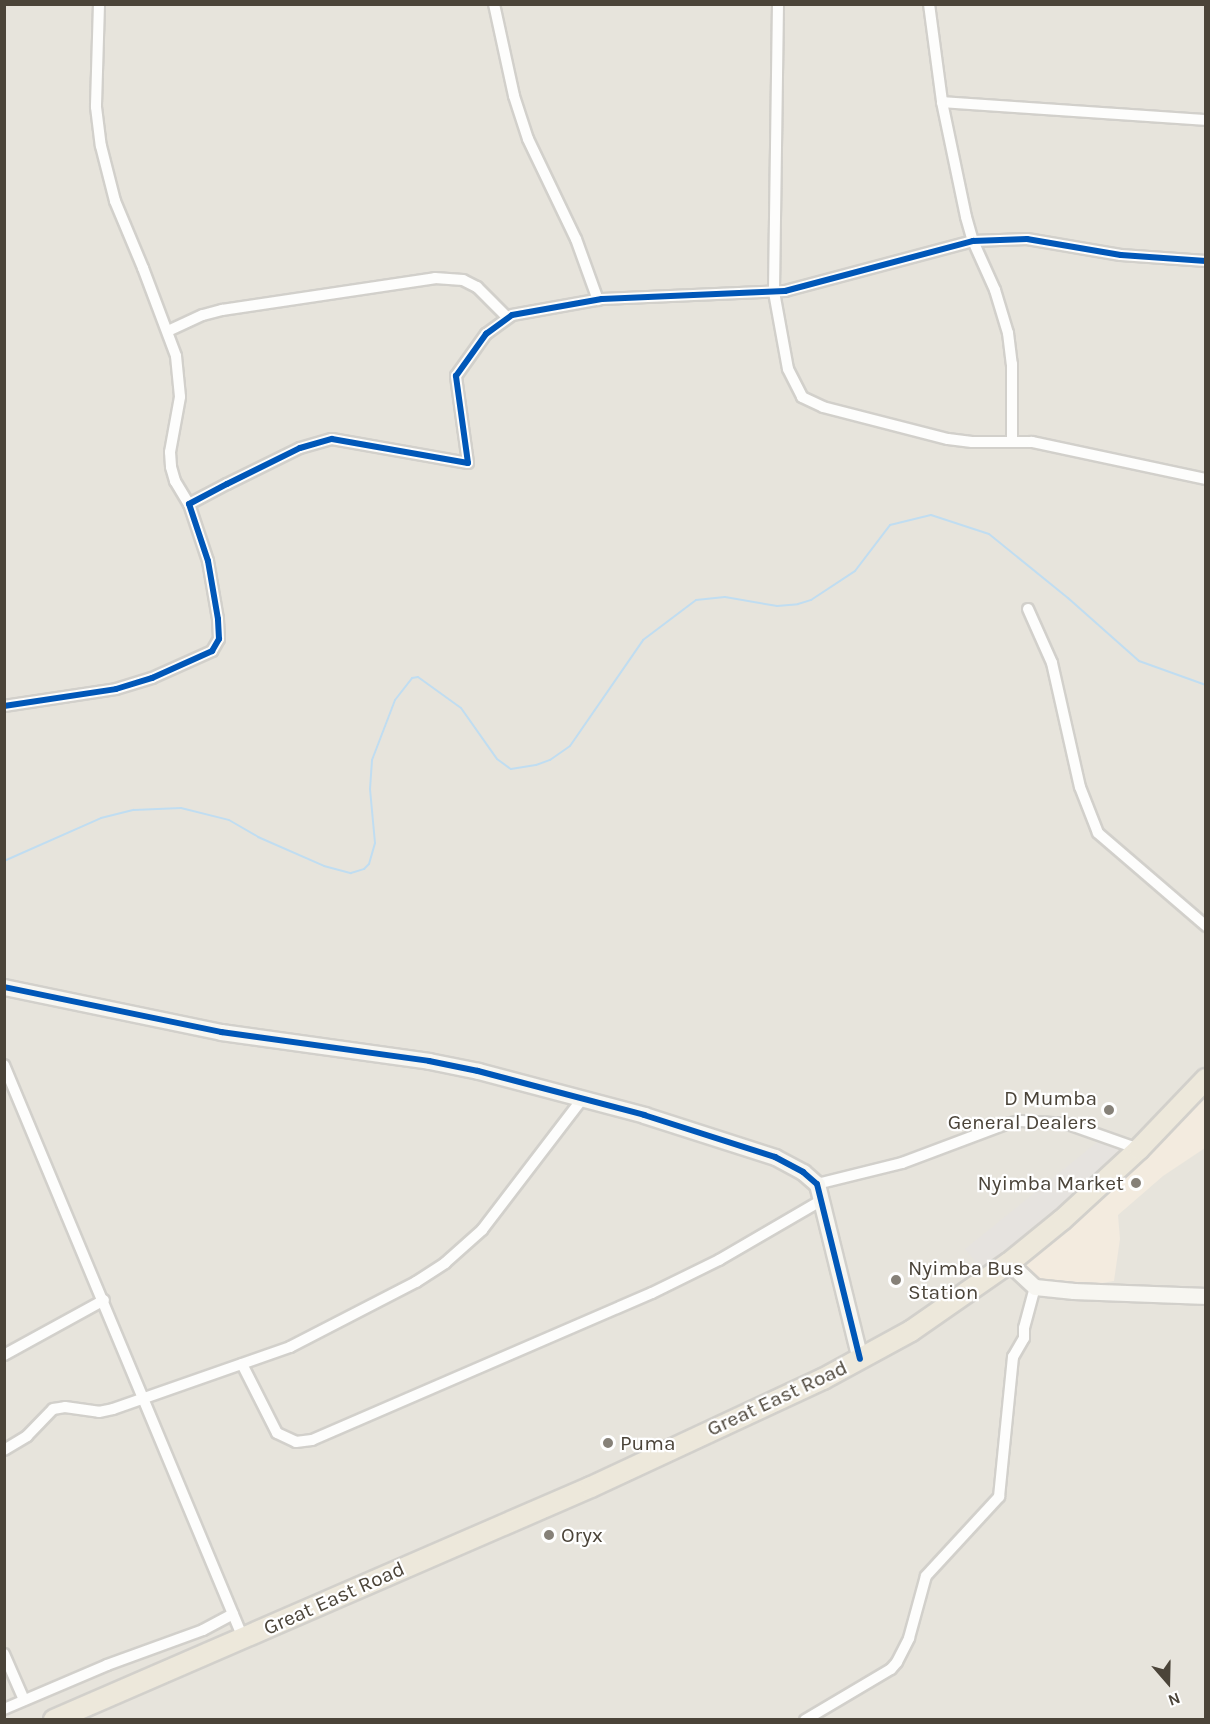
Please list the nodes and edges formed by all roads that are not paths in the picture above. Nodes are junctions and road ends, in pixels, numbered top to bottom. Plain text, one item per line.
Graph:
1 (99, 4) edge
2 (494, 4) edge
3 (778, 4) edge
4 (929, 4) edge
5 (942, 102) junction
6 (1206, 120) edge
7 (973, 241) junction
8 (1206, 261) edge
9 (774, 292) junction
10 (598, 300) junction
11 (507, 317) junction
12 (168, 331) junction
13 (1012, 441) junction
14 (1206, 479) edge
15 (189, 504) junction
16 (1028, 609) dead end
17 (4, 706) edge
18 (1206, 926) edge
19 (4, 987) edge
20 (5, 1068) edge
21 (1206, 1079) edge
22 (583, 1098) junction
23 (1139, 1149) junction
24 (817, 1184) junction
25 (822, 1200) junction
26 (1009, 1263) junction
27 (1035, 1287) junction
28 (1206, 1296) edge
29 (104, 1300) junction
30 (4, 1355) edge
31 (860, 1359) junction
32 (242, 1364) junction
33 (144, 1398) junction
34 (4, 1450) edge
35 (234, 1614) junction
36 (243, 1638) junction
37 (4, 1654) edge
38 (24, 1700) junction
39 (4, 1709) edge
40 (815, 1716) edge
41 (54, 1719) edge
42 (805, 1719) edge

1 - 12 street
2 - 10 street
3 - 9 street
4 - 5 street
5 - 6 street
5 - 7 street
7 - 8 street
7 - 9 street
7 - 13 street
9 - 10 street
9 - 13 street
10 - 11 street
11 - 12 street
11 - 15 street
12 - 15 street
13 - 14 street
15 - 17 street
16 - 18 street
19 - 22 street
20 - 29 street
21 - 23 highway, Great East Road
22 - 24 street
22 - 32 street
23 - 24 street
23 - 26 highway, Great East Road
24 - 25 street
25 - 31 street
25 - 32 street
26 - 27 street
26 - 31 highway, Great East Road
27 - 28 street
27 - 40 street
29 - 30 street
29 - 33 street
31 - 36 highway, Great East Road
32 - 33 street
33 - 34 street
33 - 35 street
35 - 36 street
35 - 38 street
36 - 41 highway, Great East Road
37 - 38 street
38 - 39 street
40 - 42 street

